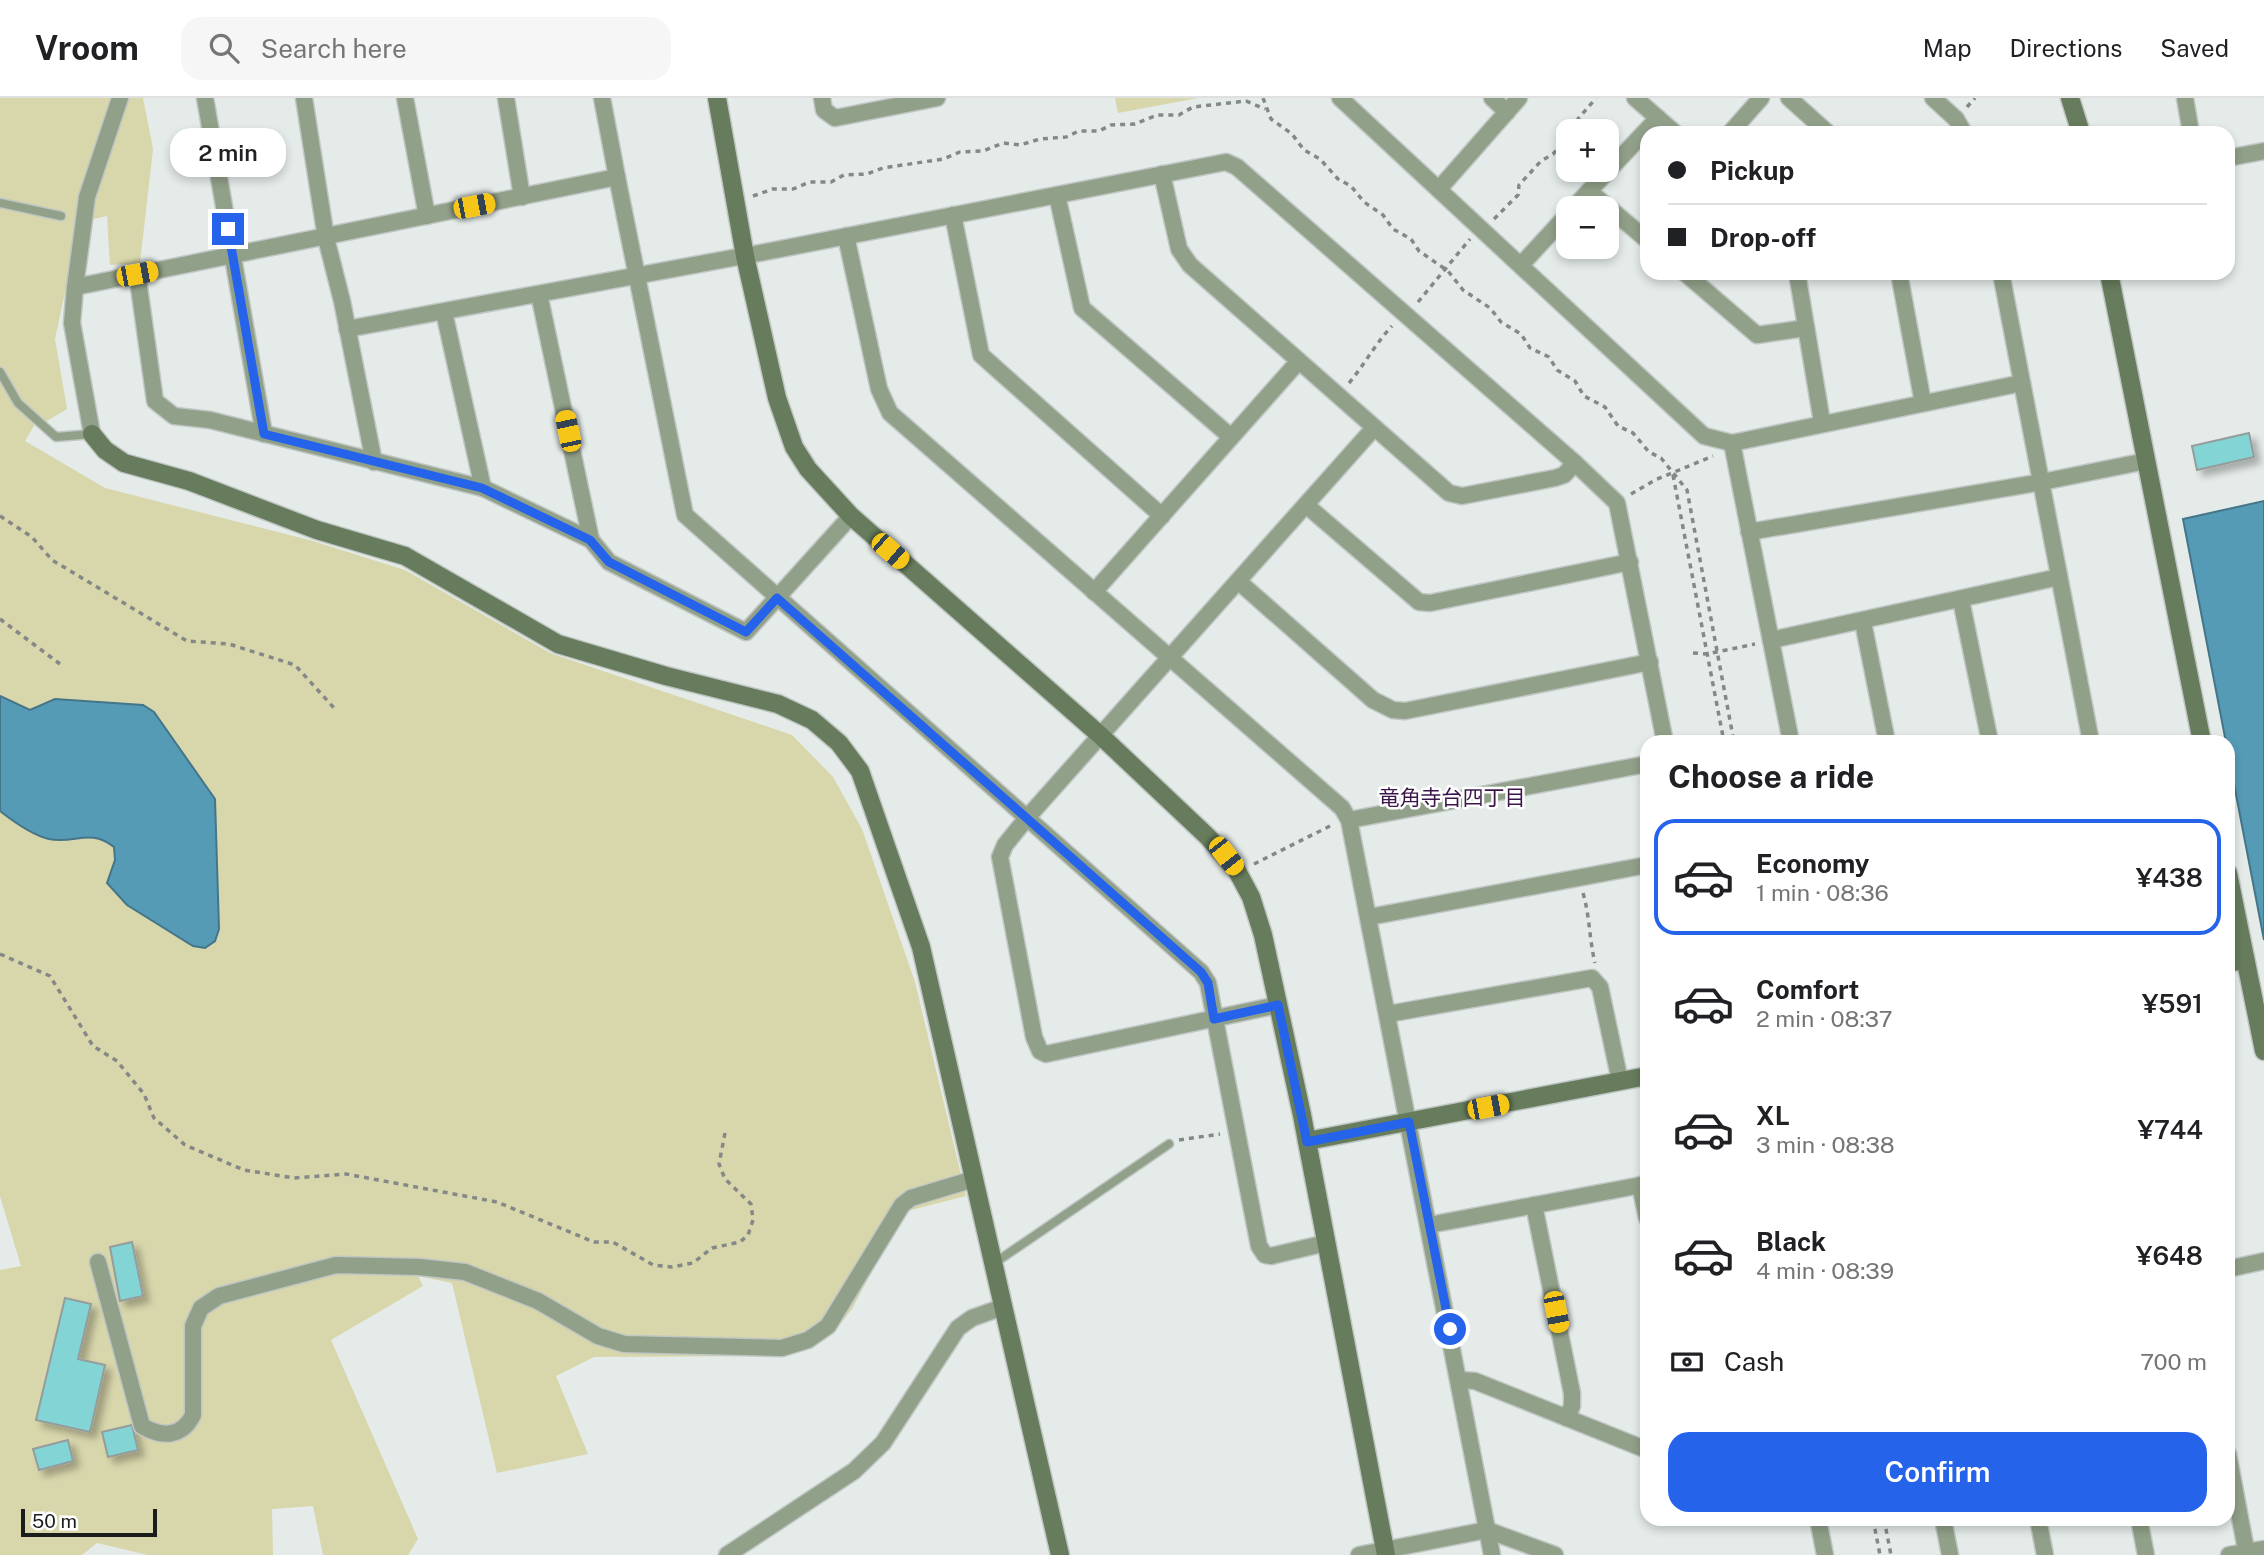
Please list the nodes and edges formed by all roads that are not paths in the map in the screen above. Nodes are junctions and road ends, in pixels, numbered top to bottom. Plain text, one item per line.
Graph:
1 (120, 98) edge
2 (205, 98) edge
3 (304, 98) edge
4 (405, 98) edge
5 (506, 98) edge
6 (602, 98) edge
7 (717, 98) edge
8 (822, 98) edge
9 (937, 98) edge
10 (1340, 98) edge
11 (1492, 98) edge
12 (1520, 98) edge
13 (1635, 98) edge
14 (1761, 98) edge
15 (1789, 98) edge
16 (1933, 98) edge
17 (2070, 98) edge
18 (2185, 98) edge
19 (1507, 112) junction
20 (1658, 118) junction
21 (1650, 126) edge
22 (1667, 126) edge
23 (1736, 126) edge
24 (1820, 126) edge
25 (1960, 126) edge
26 (2079, 126) edge
27 (2190, 126) edge
28 (1640, 137) edge
29 (2264, 151) edge
30 (2235, 157) edge
31 (1163, 174) junction
32 (617, 177) junction
33 (1439, 189) junction
34 (1589, 191) junction
35 (1057, 195) junction
36 (1584, 196) edge
37 (522, 197) junction
38 (0, 203) edge
39 (953, 215) junction
40 (61, 216) dead end
41 (427, 216) junction
42 (1556, 227) edge
43 (1640, 234) edge
44 (846, 236) junction
45 (326, 238) junction
46 (233, 256) junction
47 (745, 256) junction
48 (1521, 265) junction
49 (137, 274) junction
50 (638, 276) junction
51 (1693, 280) edge
52 (1798, 280) edge
53 (1900, 280) edge
54 (2002, 280) edge
55 (2110, 280) edge
56 (75, 287) junction
57 (539, 295) junction
58 (444, 312) junction
59 (1806, 328) junction
60 (347, 329) junction
61 (1298, 362) junction
62 (0, 372) edge
63 (2022, 383) junction
64 (1923, 402) junction
65 (1822, 422) junction
66 (1374, 428) junction
67 (92, 434) junction
68 (264, 434) junction
69 (1231, 437) junction
70 (1732, 443) junction
71 (2146, 461) junction
72 (374, 462) junction
73 (1575, 463) junction
74 (2042, 482) junction
75 (482, 488) junction
76 (1306, 505) junction
77 (851, 516) junction
78 (1162, 516) junction
79 (1749, 532) junction
80 (590, 540) junction
81 (1630, 562) junction
82 (2059, 578) junction
83 (1238, 581) junction
84 (1094, 592) junction
85 (777, 598) junction
86 (1961, 600) junction
87 (1863, 622) junction
88 (1771, 640) junction
89 (1170, 657) junction
90 (1650, 662) junction
91 (1664, 735) edge
92 (1790, 735) edge
93 (1886, 735) edge
94 (1989, 735) edge
95 (2090, 735) edge
96 (2201, 735) edge
97 (1101, 736) junction
98 (1640, 765) edge
99 (1026, 820) junction
100 (1349, 820) junction
101 (1640, 866) edge
102 (1369, 917) junction
103 (2236, 961) edge
104 (1278, 1005) junction
105 (1388, 1014) junction
106 (1214, 1019) junction
107 (2264, 1051) edge
108 (1640, 1077) edge
109 (1620, 1081) junction
110 (1409, 1122) junction
111 (1172, 1142) road end
112 (1307, 1142) junction
113 (974, 1179) junction
114 (1640, 1185) edge
115 (1534, 1205) junction
116 (1429, 1225) junction
117 (1326, 1243) junction
118 (2264, 1261) edge
119 (98, 1262) dead end
120 (993, 1264) junction
121 (2235, 1267) edge
122 (1003, 1307) junction
123 (1461, 1380) junction
124 (1567, 1418) junction
125 (1640, 1447) edge
126 (2235, 1491) edge
127 (1819, 1526) edge
128 (1944, 1526) edge
129 (2039, 1526) edge
130 (2140, 1526) edge
131 (1487, 1530) junction
132 (2264, 1549) edge
133 (1386, 1552) edge
134 (2247, 1554) edge
135 (727, 1555) edge
136 (1060, 1555) edge
137 (1359, 1555) edge
138 (1492, 1555) edge
139 (1555, 1555) edge
140 (1825, 1555) edge
141 (1950, 1555) edge
142 (2045, 1555) edge
143 (2146, 1555) edge
144 (2230, 1555) edge

1 - 56 street
2 - 46 street
3 - 45 street
4 - 41 street
5 - 37 street
6 - 32 street
7 - 47 street
8 - 9 street
10 - 33 street
11 - 19 street
12 - 19 street
13 - 20 street
14 - 23 street
15 - 24 street
16 - 25 street
17 - 26 street
18 - 27 street
19 - 33 street
20 - 21 street
20 - 22 street
28 - 34 street
29 - 30 street
31 - 35 street
31 - 61 street
31 - 73 street
32 - 37 street
32 - 50 street
33 - 48 street
34 - 36 street
34 - 43 street
35 - 39 street
35 - 69 street
37 - 41 street
38 - 40 lane
39 - 44 street
39 - 78 street
41 - 45 street
42 - 48 street
44 - 47 street
44 - 84 street
45 - 46 street
45 - 60 street
46 - 49 street
46 - 68 street
47 - 50 street
47 - 77 street
48 - 70 street
49 - 56 street
49 - 68 street
50 - 57 street
50 - 85 street
51 - 59 street
52 - 59 street
53 - 64 street
54 - 63 street
55 - 71 street
56 - 67 street
57 - 58 street
57 - 80 street
58 - 60 street
58 - 75 street
59 - 65 street
60 - 72 street
61 - 66 street
61 - 69 street
62 - 67 lane
63 - 64 street
63 - 74 street
64 - 65 street
65 - 70 street
66 - 73 street
66 - 76 street
67 - 113 street
68 - 72 street
69 - 78 street
70 - 79 street
71 - 74 street
71 - 96 street
72 - 75 street
73 - 81 street
74 - 79 street
74 - 82 street
75 - 80 street
76 - 81 street
76 - 83 street
77 - 85 street
77 - 97 street
78 - 84 street
79 - 88 street
80 - 85 street
81 - 90 street
82 - 86 street
82 - 95 street
83 - 89 street
83 - 90 street
84 - 89 street
85 - 99 street
86 - 87 street
86 - 94 street
87 - 88 street
87 - 93 street
88 - 92 street
89 - 97 street
89 - 100 street
90 - 91 street
97 - 99 street
97 - 104 street
98 - 100 street
99 - 106 street
99 - 106 street
100 - 102 street
101 - 102 street
102 - 105 street
103 - 107 street
104 - 106 street
104 - 112 street
105 - 109 street
105 - 110 street
106 - 117 street
108 - 109 street
109 - 110 street
110 - 112 street
110 - 116 street
111 - 120 lane
112 - 117 street
113 - 119 street
113 - 120 street
114 - 115 street
115 - 116 street
115 - 124 street
116 - 123 street
117 - 133 street
118 - 121 street
120 - 122 street
122 - 135 street
122 - 136 street
123 - 124 street
123 - 131 street
124 - 125 street
126 - 134 street
127 - 140 street
128 - 141 street
129 - 142 street
130 - 143 street
131 - 133 street
131 - 138 street
131 - 139 street
132 - 134 street
133 - 137 street
134 - 144 street

